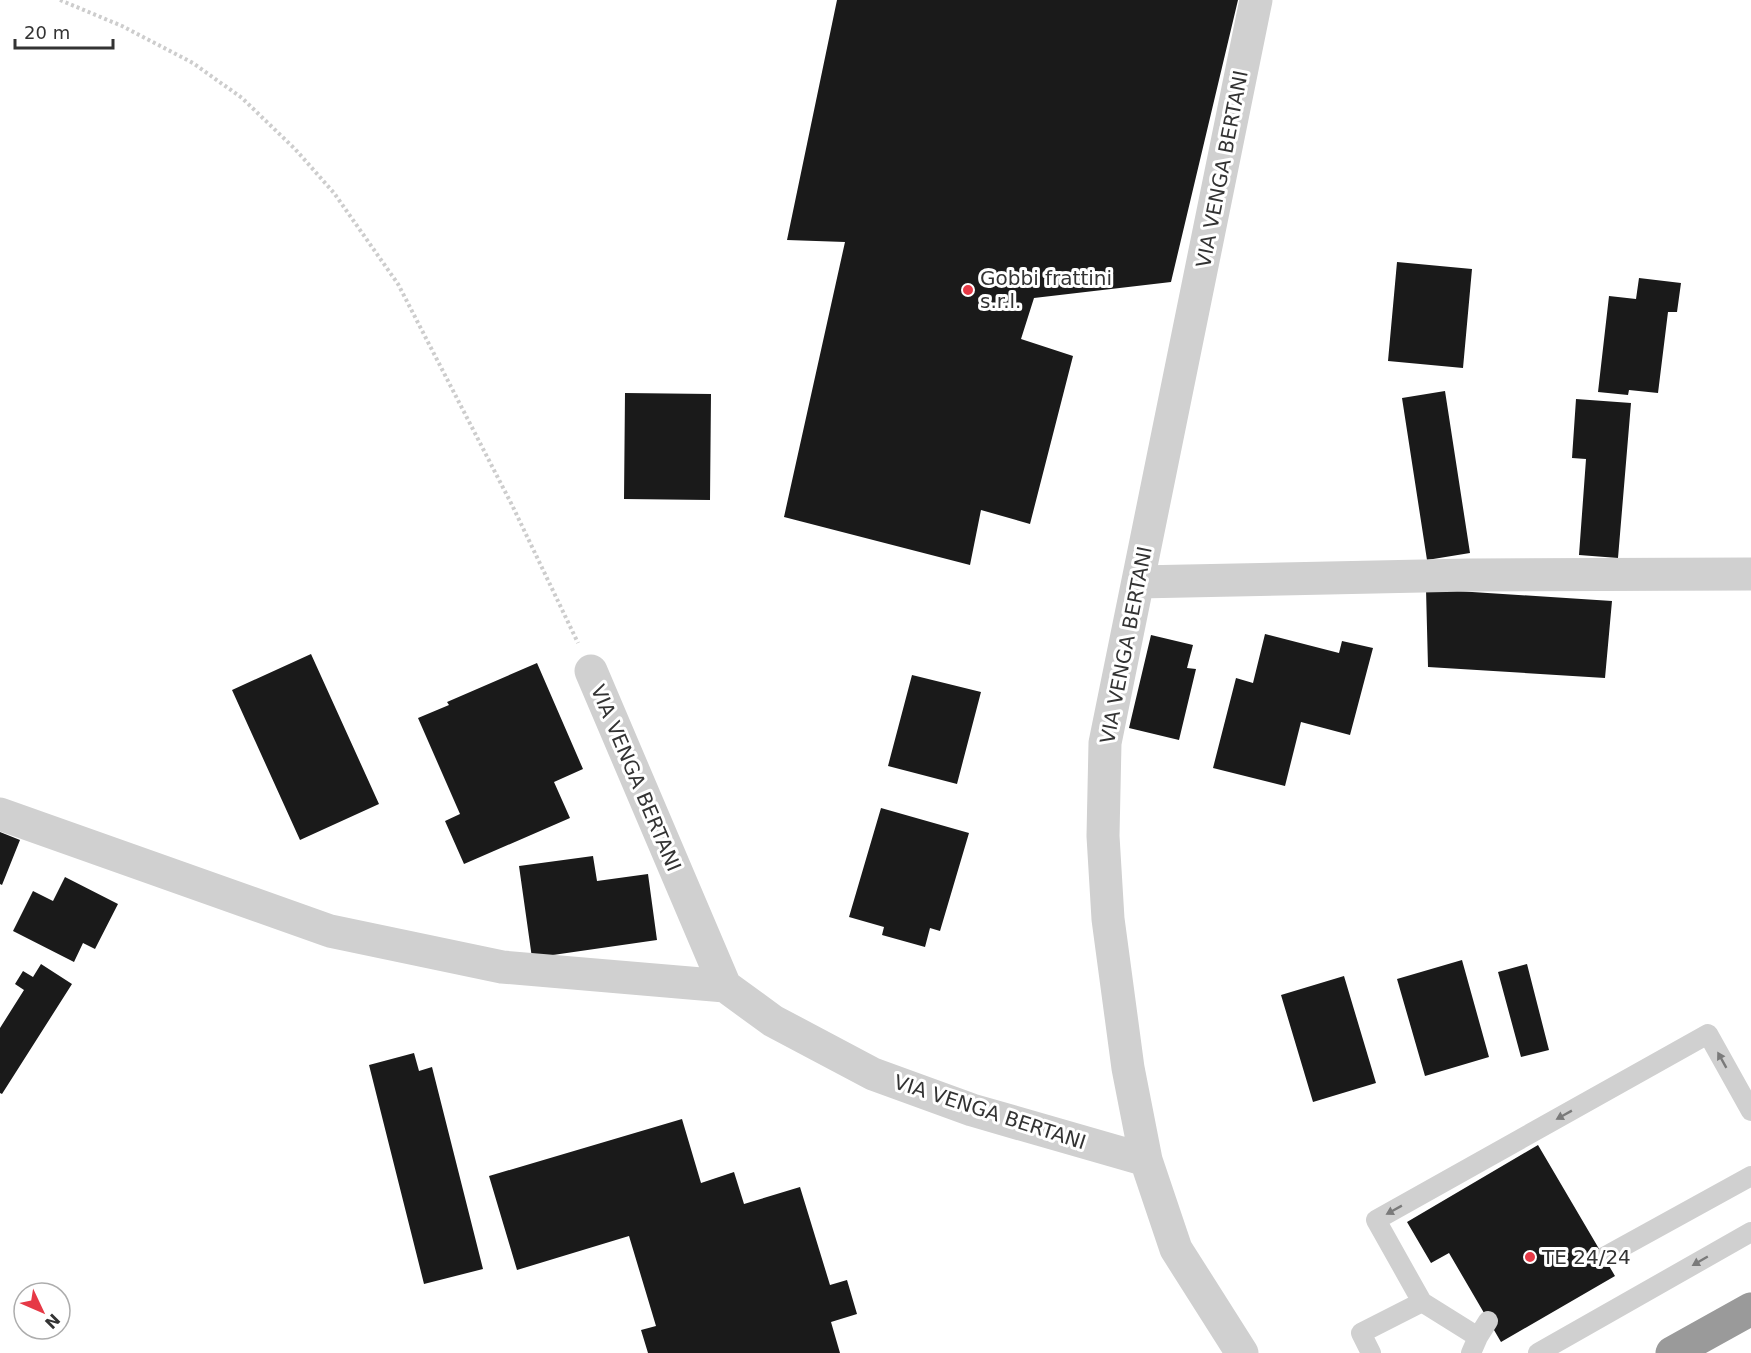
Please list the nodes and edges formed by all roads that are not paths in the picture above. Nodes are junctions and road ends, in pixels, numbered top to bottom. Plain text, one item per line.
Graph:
1 (1256, 0) edge
2 (1751, 574) edge
3 (1138, 582) junction
4 (591, 671) road end
5 (0, 814) edge
6 (725, 986) junction
7 (1751, 1111) edge
8 (1146, 1160) junction
9 (1751, 1176) edge
10 (1751, 1232) edge
11 (1604, 1257) dead end
12 (1422, 1302) junction
13 (1751, 1309) edge
14 (1479, 1337) edge
15 (1242, 1353) edge
16 (1371, 1353) edge
17 (1538, 1353) edge
18 (1672, 1353) edge

1 - 3 street, VIA VENGA BERTANI
2 - 3 street
3 - 8 street, VIA VENGA BERTANI
4 - 6 street, VIA VENGA BERTANI
5 - 6 street
6 - 8 street, VIA VENGA BERTANI
7 -> 12 lane
8 - 15 street
9 - 11 lane
10 -> 17 lane
12 - 14 lane
12 - 16 lane
13 - 18 highway

